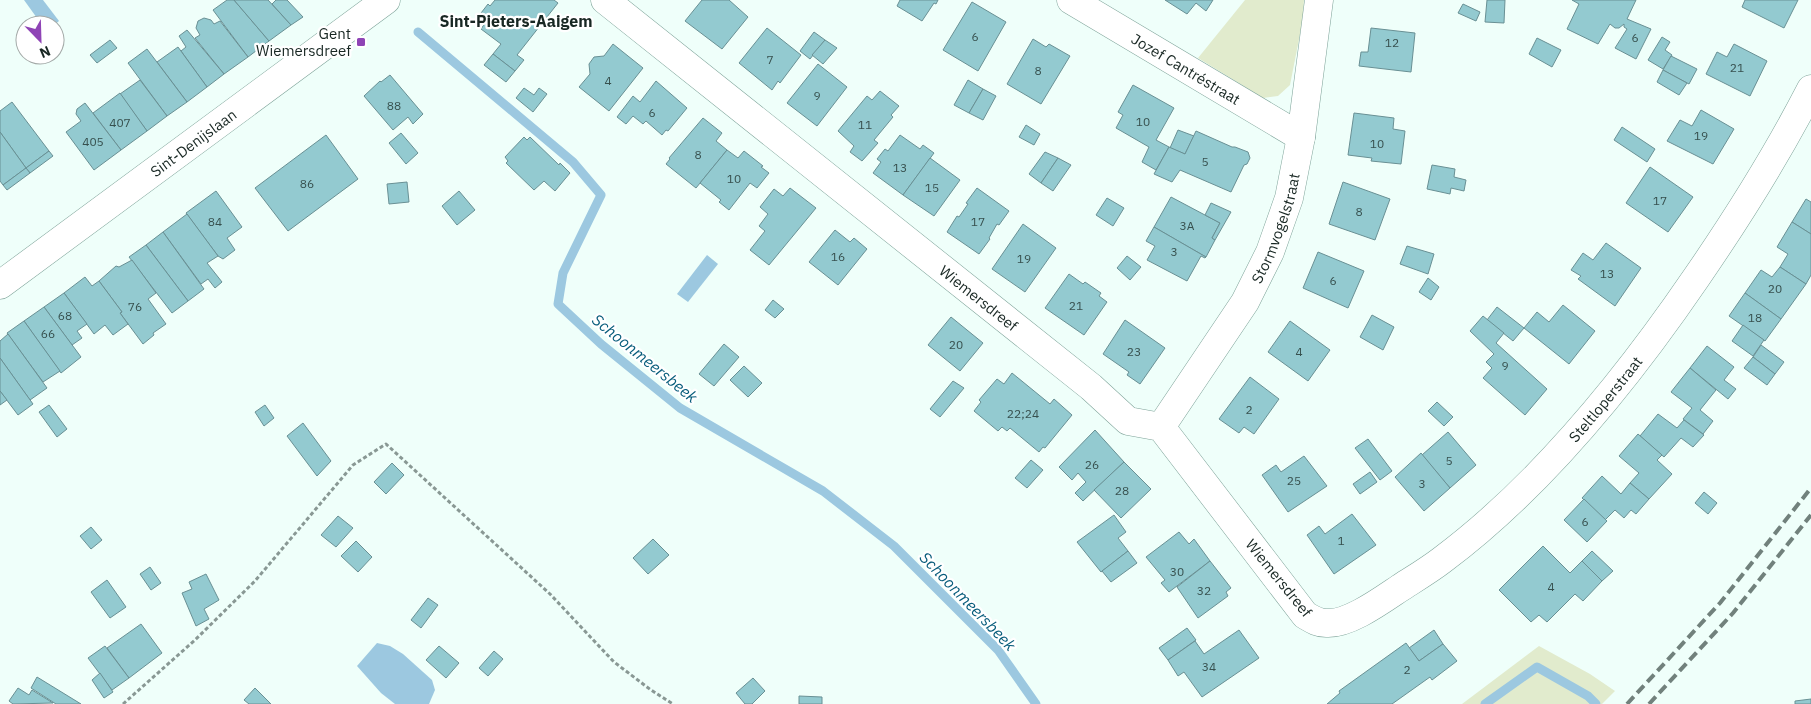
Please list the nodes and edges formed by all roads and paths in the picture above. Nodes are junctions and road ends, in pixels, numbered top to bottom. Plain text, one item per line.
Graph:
1 (386, 0) edge
2 (605, 0) edge
3 (1071, 0) edge
4 (1319, 0) edge
5 (1811, 89) edge
6 (1301, 137) junction
7 (0, 284) edge
8 (1161, 427) junction
9 (1316, 622) joint
10 (123, 704) edge
11 (673, 704) edge

1 - 7 street, Sint-Denijslaan
2 - 8 street, Wiemersdreef
3 - 6 street, Jozef Cantréstraat
4 - 6 street, Stormvogelstraat
5 - 9 street, Steltloperstraat
6 - 8 street, Stormvogelstraat
8 - 9 street, Wiemersdreef
10 - 11 path

